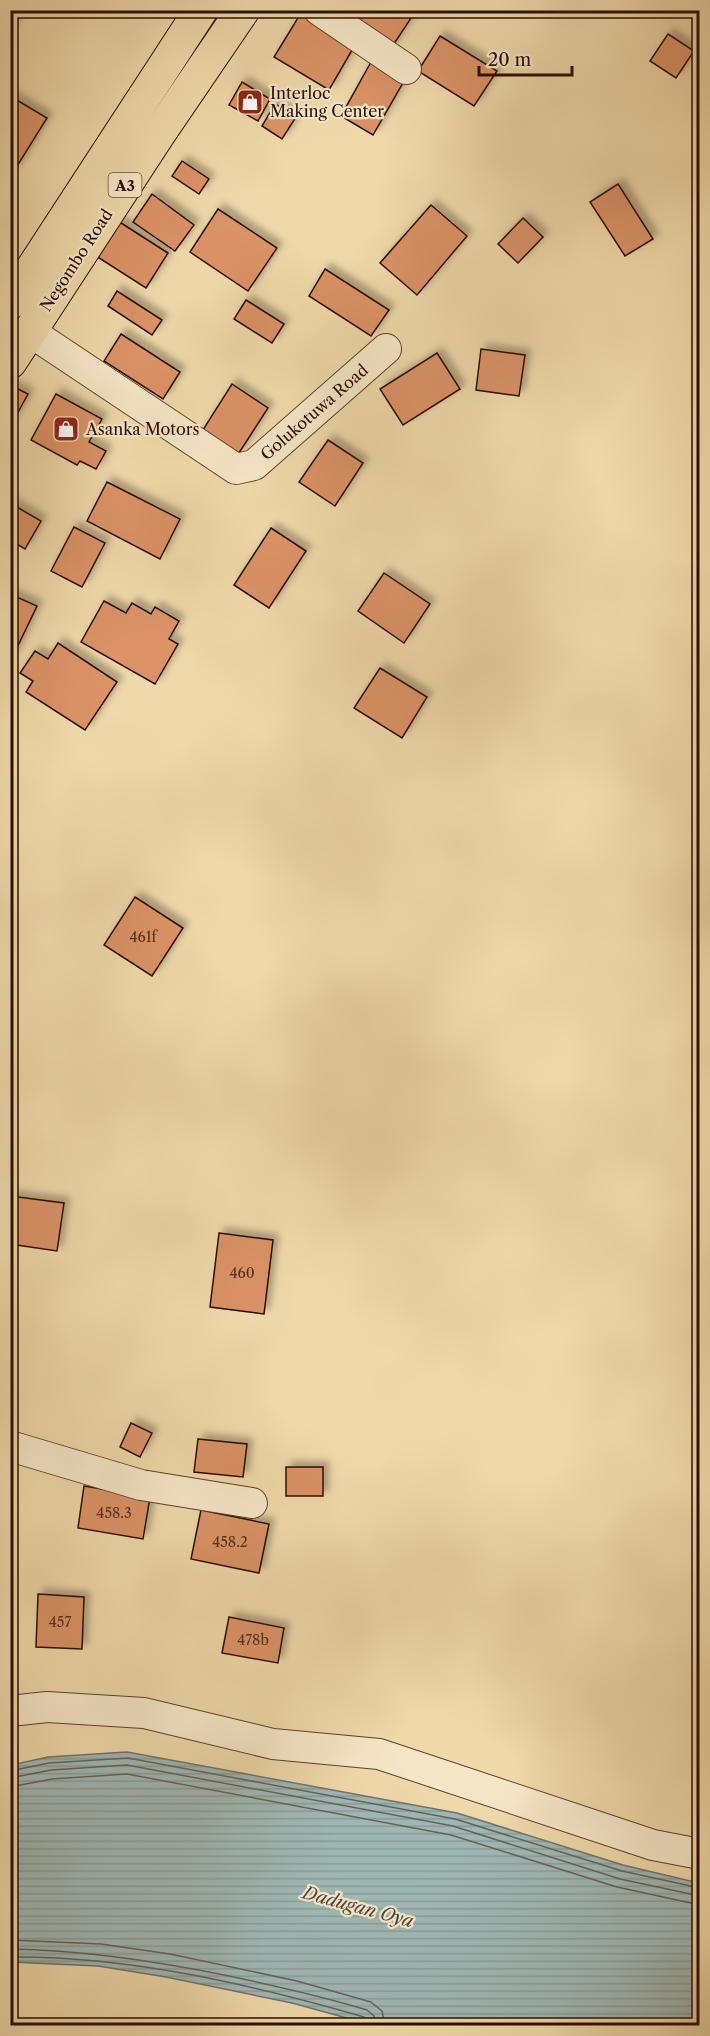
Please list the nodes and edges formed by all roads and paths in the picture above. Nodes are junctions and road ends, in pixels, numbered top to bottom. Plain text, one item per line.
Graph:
1 (243, 10) edge
2 (319, 10) edge
3 (190, 13) edge
4 (406, 69) dead end
5 (10, 303) edge
6 (29, 331) junction
7 (386, 349) dead end
8 (10, 362) edge
9 (10, 1446) edge
10 (252, 1503) dead end
11 (10, 1711) edge
12 (699, 1854) edge

1 - 6 highway, Negombo Road / A3
2 - 4 street
3 - 5 highway, Negombo Road / A3
6 - 7 street, Golukotuwa Road
6 - 8 highway, Negombo Road / A3
9 - 10 street
11 - 12 street

